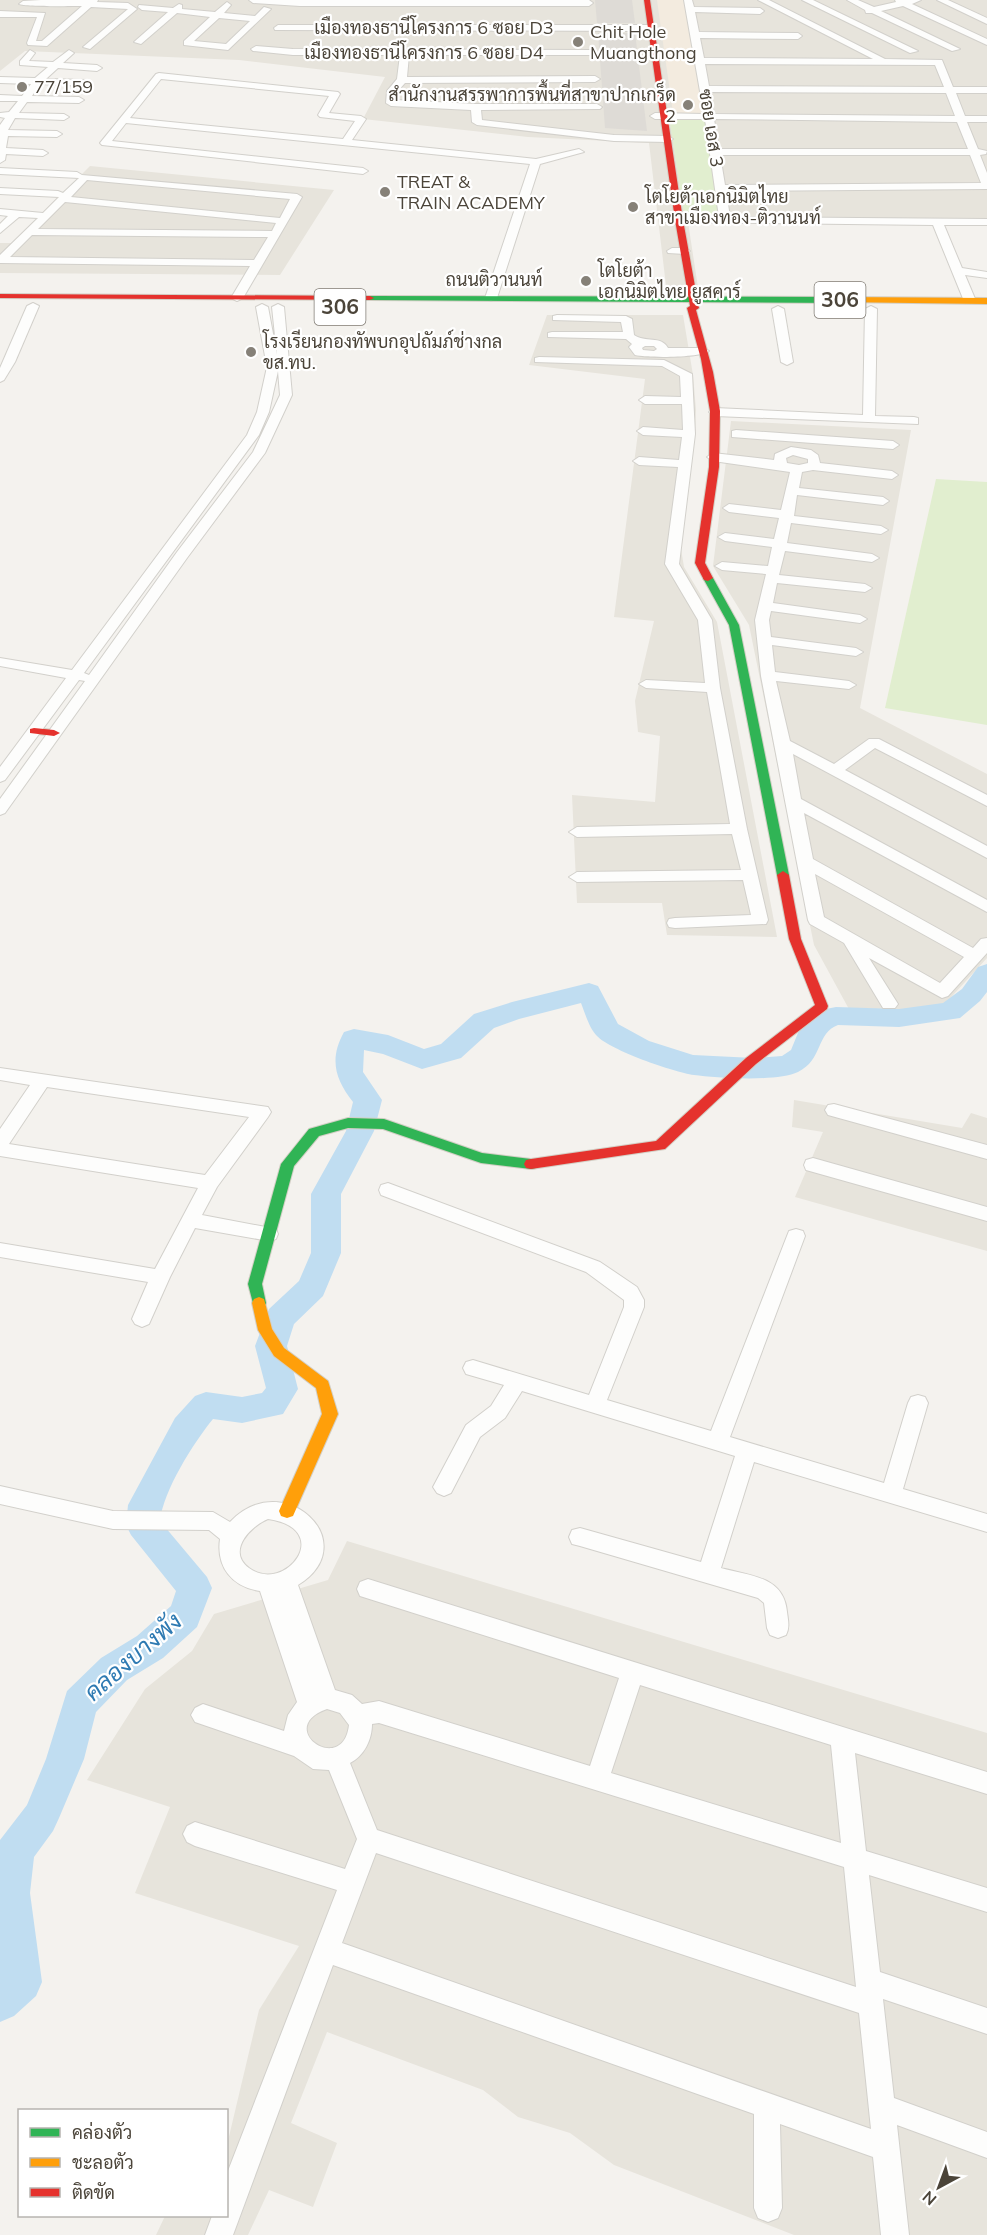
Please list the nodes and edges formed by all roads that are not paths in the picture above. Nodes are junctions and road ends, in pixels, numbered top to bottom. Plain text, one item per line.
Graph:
1 (182, 0) edge
2 (253, 0) edge
3 (638, 0) edge
4 (648, 0) edge
5 (762, 0) edge
6 (806, 0) edge
7 (851, 0) edge
8 (917, 0) edge
9 (941, 0) edge
10 (49, 1) edge
11 (93, 2) edge
12 (899, 2) edge
13 (300, 3) junction
14 (136, 5) edge
15 (227, 5) dead end
16 (689, 5) edge
17 (267, 9) dead end
18 (1, 10) edge
19 (176, 10) junction
20 (760, 10) dead end
21 (872, 10) junction
22 (292, 12) dead end
23 (217, 15) junction
24 (841, 17) junction
25 (257, 19) junction
26 (285, 20) dead end
27 (987, 21) edge
28 (810, 24) junction
29 (645, 28) junction
30 (271, 34) junction
31 (694, 35) junction
32 (798, 36) dead end
33 (138, 42) dead end
34 (987, 42) edge
35 (87, 47) dead end
36 (955, 49) dead end
37 (913, 51) dead end
38 (30, 53) dead end
39 (69, 53) dead end
40 (405, 54) junction
41 (880, 59) dead end
42 (699, 61) junction
43 (594, 64) edge
44 (54, 66) junction
45 (97, 68) dead end
46 (0, 80) edge
47 (402, 80) junction
48 (38, 81) junction
49 (86, 83) dead end
50 (705, 89) junction
51 (949, 90) junction
52 (987, 90) edge
53 (0, 98) edge
54 (24, 99) junction
55 (79, 100) dead end
56 (476, 107) junction
57 (0, 114) edge
58 (12, 115) junction
59 (660, 116) junction
60 (64, 117) dead end
61 (709, 117) junction
62 (961, 119) junction
63 (987, 119) edge
64 (123, 120) junction
65 (1, 133) edge
66 (57, 134) dead end
67 (663, 139) junction
68 (345, 143) junction
69 (579, 152) dead end
70 (715, 152) junction
71 (974, 152) junction
72 (987, 152) edge
73 (0, 154) edge
74 (536, 162) junction
75 (0, 171) edge
76 (363, 171) dead end
77 (37, 173) junction
78 (77, 175) dead end
79 (987, 186) edge
80 (720, 188) junction
81 (0, 191) edge
82 (16, 195) junction
83 (61, 197) junction
84 (0, 212) edge
85 (17, 213) junction
86 (39, 215) dead end
87 (674, 220) junction
88 (283, 221) junction
89 (725, 221) junction
90 (937, 221) junction
91 (987, 222) edge
92 (0, 230) edge
93 (29, 232) junction
94 (275, 234) junction
95 (0, 260) edge
96 (257, 262) junction
97 (958, 271) junction
98 (987, 275) edge
99 (0, 296) edge
100 (237, 298) junction
101 (491, 298) junction
102 (970, 301) junction
103 (987, 301) edge
104 (260, 304) junction
105 (688, 305) junction
106 (0, 306) edge
107 (33, 306) junction
108 (278, 307) junction
109 (778, 309) junction
110 (871, 309) junction
111 (987, 309) edge
112 (556, 318) dead end
113 (552, 335) dead end
114 (629, 336) junction
115 (703, 348) junction
116 (660, 354) junction
117 (539, 360) dead end
118 (787, 362) dead end
119 (0, 378) edge
120 (645, 400) dead end
121 (688, 401) junction
122 (715, 412) junction
123 (869, 418) junction
124 (914, 421) dead end
125 (643, 431) dead end
126 (689, 434) junction
127 (736, 434) dead end
128 (803, 438) junction
129 (893, 446) dead end
130 (714, 452) junction
131 (802, 452) junction
132 (639, 461) dead end
133 (685, 464) junction
134 (793, 464) junction
135 (892, 475) dead end
136 (793, 491) junction
137 (883, 501) dead end
138 (729, 508) dead end
139 (787, 517) junction
140 (881, 530) dead end
141 (724, 537) dead end
142 (781, 545) junction
143 (873, 558) dead end
144 (722, 566) dead end
145 (772, 574) junction
146 (866, 588) dead end
147 (765, 606) junction
148 (860, 619) dead end
149 (765, 640) junction
150 (856, 652) dead end
151 (0, 662) edge
152 (75, 675) junction
153 (768, 676) junction
154 (93, 678) junction
155 (646, 684) dead end
156 (849, 685) dead end
157 (713, 688) junction
158 (34, 731) junction
159 (54, 733) junction
160 (783, 743) junction
161 (835, 771) junction
162 (0, 777) edge
163 (794, 801) junction
164 (987, 801) edge
165 (0, 810) edge
166 (739, 829) junction
167 (577, 832) dead end
168 (987, 852) edge
169 (806, 862) junction
170 (750, 875) junction
171 (577, 877) dead end
172 (987, 907) edge
173 (675, 923) dead end
174 (850, 939) junction
175 (987, 943) edge
176 (975, 956) junction
177 (889, 1004) dead end
178 (0, 1074) edge
179 (42, 1081) junction
180 (834, 1110) dead end
181 (0, 1143) edge
182 (0, 1149) edge
183 (987, 1152) edge
184 (813, 1165) dead end
185 (210, 1183) junction
186 (388, 1190) dead end
187 (987, 1214) edge
188 (190, 1220) junction
189 (268, 1234) junction
190 (796, 1236) dead end
191 (0, 1250) edge
192 (160, 1277) junction
193 (142, 1319) dead end
194 (473, 1368) dead end
195 (517, 1381) junction
196 (918, 1403) dead end
197 (595, 1405) junction
198 (717, 1443) junction
199 (747, 1452) junction
200 (444, 1487) dead end
201 (891, 1494) junction
202 (0, 1495) edge
203 (287, 1511) junction
204 (987, 1523) edge
205 (231, 1535) junction
206 (580, 1537) dead end
207 (709, 1572) junction
208 (277, 1582) junction
209 (368, 1589) dead end
210 (778, 1628) dead end
211 (633, 1671) junction
212 (318, 1702) junction
213 (203, 1715) dead end
214 (358, 1715) junction
215 (842, 1736) junction
216 (299, 1747) junction
217 (336, 1759) junction
218 (597, 1779) junction
219 (987, 1783) edge
220 (195, 1834) dead end
221 (369, 1839) junction
222 (855, 1859) junction
223 (352, 1883) junction
224 (987, 1900) edge
225 (327, 1950) junction
226 (869, 1993) junction
227 (987, 2021) edge
228 (766, 2106) junction
229 (882, 2107) junction
230 (987, 2145) edge
231 (886, 2148) junction
232 (228, 2207) edge
233 (768, 2208) dead end
234 (895, 2235) edge

1 - 19 street
2 - 13 street
3 - 29 street
4 - 29 street
5 - 28 street
6 - 24 street
7 - 21 street
8 - 12 street
9 - 27 street
10 - 11 street
10 - 18 street
11 - 14 street
11 - 18 street
12 - 21 street
12 - 34 street
13 - 22 street
13 - 43 street
14 - 19 street
14 - 35 street
15 - 23 street
16 - 20 street
16 - 31 street, ซอย เอส 3
17 - 25 street
19 - 23 street
19 - 33 street
21 - 24 street
21 - 36 street
23 - 25 street
23 - 25 street
24 - 28 street
24 - 37 street
26 - 30 street
28 - 41 street
29 - 43 street
29 - 59 street
30 - 40 street, เมืองทองธานีโครงการ 6 ซอย D4
30 - 43 street, เมืองทองธานีโครงการ 6 ซอย D3
31 - 32 street
31 - 42 street, ซอย เอส 3
38 - 44 street
39 - 44 street
40 - 43 street, เมืองทองธานีโครงการ 6 ซอย D4
40 - 47 street
42 - 50 street, ซอย เอส 3
42 - 51 street
43 - 47 street
43 - 56 street
43 - 56 street
43 - 67 street
44 - 45 street
44 - 48 street
46 - 48 street
47 - 56 street
48 - 49 street
48 - 54 street
50 - 51 street
50 - 61 street, ซอย เอส 3
51 - 52 street
51 - 62 street
53 - 54 street
54 - 55 street
54 - 58 street
57 - 58 street
58 - 60 street
58 - 65 street
59 - 61 street
59 - 67 street
61 - 62 street
61 - 70 street, ซอย เอส 3
62 - 63 street
62 - 71 street
64 - 68 street
64 - 68 street
64 - 76 street
65 - 66 street
65 - 73 street
67 - 87 street
68 - 74 street
69 - 74 street
70 - 71 street
70 - 80 street, ซอย เอส 3
71 - 72 street
71 - 79 street
73 - 77 street
74 - 101 street
75 - 77 street
77 - 78 street
77 - 82 street
79 - 80 street
80 - 89 street, ซอย เอส 3
81 - 82 street
82 - 83 street
83 - 88 street
83 - 88 street
83 - 93 street
84 - 85 street
85 - 86 street
85 - 92 street
87 - 89 street
87 - 105 street
88 - 94 street
89 - 90 street
90 - 91 street
90 - 97 street
93 - 94 street
93 - 95 street
94 - 96 street
95 - 96 street
96 - 100 street
97 - 98 street
97 - 102 street
99 - 100 street, ถนนติวานนท์ / 306
100 - 104 street, ถนนติวานนท์ / 306
101 - 104 street, ถนนติวานนท์ / 306
101 - 105 street, ถนนติวานนท์ / 306
102 - 103 street, ถนนติวานนท์ / 306
102 - 105 street, ถนนติวานนท์ / 306
104 - 107 street, ถนนติวานนท์ / 306
104 - 108 street, ถนนติวานนท์ / 306
104 - 152 street
105 - 108 street, ถนนติวานนท์ / 306
105 - 109 street, ถนนติวานนท์ / 306
105 - 115 street
106 - 107 street, ถนนติวานนท์ / 306
107 - 119 street
108 - 154 street
109 - 110 street, ถนนติวานนท์ / 306
109 - 118 street
110 - 111 street, ถนนติวานนท์ / 306
110 - 123 street
112 - 114 street
113 - 114 street
114 - 116 street
115 - 116 street
115 - 122 street
116 - 117 street
116 - 121 street
120 - 121 street
121 - 126 street
122 - 123 street
122 - 130 street
123 - 124 street
125 - 126 street
126 - 133 street
127 - 128 street
128 - 129 street
128 - 131 street
130 - 134 street
130 - 189 street
131 - 134 street
131 - 134 street
132 - 133 street
133 - 157 street
134 - 135 street
134 - 136 street
136 - 137 street
136 - 139 street
138 - 139 street
139 - 140 street
139 - 142 street
141 - 142 street
142 - 143 street
142 - 145 street
144 - 145 street
145 - 146 street
145 - 147 street
147 - 148 street
147 - 149 street
149 - 150 street
149 - 153 street
151 - 152 street
152 - 154 street
152 - 158 street
153 - 156 street
153 - 160 street
154 - 159 street
155 - 157 street
157 - 166 street
158 - 159 street
158 - 162 street
159 - 165 street
160 - 161 street
160 - 163 street
161 - 164 street
161 - 168 street
163 - 169 street
163 - 172 street
166 - 167 street
166 - 170 street
169 - 174 street
169 - 176 street
170 - 171 street
170 - 173 street
174 - 176 street
174 - 177 street
175 - 176 street
178 - 179 street
179 - 181 street
179 - 185 street
180 - 183 street
182 - 185 street
184 - 187 street
185 - 188 street
186 - 197 street
188 - 189 street
188 - 192 street
189 - 203 street
190 - 198 street
191 - 192 street
192 - 193 street
194 - 195 street
195 - 197 street
195 - 200 street
196 - 201 street
197 - 198 street
198 - 199 street
199 - 201 street
199 - 207 street
201 - 204 street
202 - 205 street
203 - 205 street
203 - 208 street
205 - 208 street
206 - 207 street
207 - 210 street
208 - 212 street
209 - 211 street
211 - 215 street
211 - 218 street
212 - 214 street
212 - 216 street
213 - 216 street
214 - 217 street
214 - 218 street
215 - 219 street
215 - 222 street
216 - 217 street
217 - 221 street
218 - 222 street
220 - 223 street
221 - 223 street
221 - 226 street
222 - 224 street
222 - 226 street
223 - 225 street
225 - 228 street
225 - 232 street
226 - 227 street
226 - 229 street
228 - 231 street
228 - 233 street
229 - 230 street
229 - 231 street
231 - 234 street

